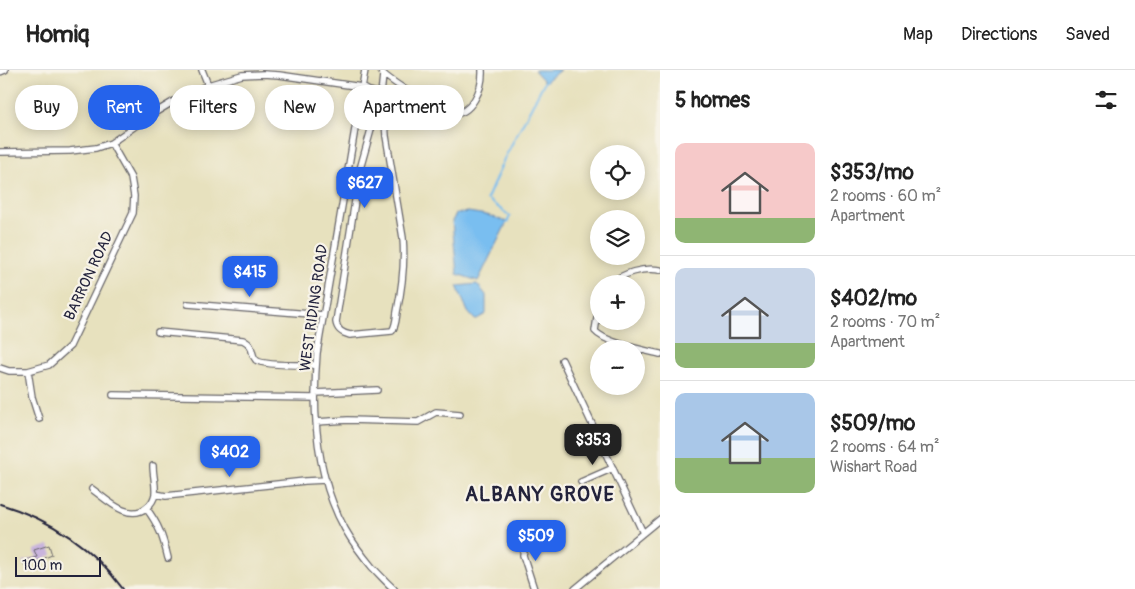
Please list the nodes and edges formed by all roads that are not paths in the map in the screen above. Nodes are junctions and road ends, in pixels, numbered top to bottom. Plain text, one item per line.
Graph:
1 (5, 70) edge
2 (202, 70) edge
3 (365, 70) edge
4 (482, 70) edge
5 (0, 72) edge
6 (382, 72) edge
7 (395, 83) junction
8 (208, 85) joint
9 (348, 85) edge
10 (362, 85) edge
11 (382, 85) edge
12 (386, 85) edge
13 (381, 97) joint
14 (170, 103) edge
15 (355, 130) edge
16 (111, 143) junction
17 (0, 152) edge
18 (660, 270) edge
19 (626, 275) edge
20 (188, 304) dead end
21 (324, 315) junction
22 (595, 330) edge
23 (158, 332) dead end
24 (660, 354) edge
25 (562, 360) dead end
26 (316, 365) junction
27 (0, 368) edge
28 (28, 371) junction
29 (377, 390) dead end
30 (114, 395) dead end
31 (315, 396) junction
32 (460, 414) dead end
33 (39, 419) dead end
34 (316, 422) junction
35 (153, 466) dead end
36 (613, 468) junction
37 (326, 480) junction
38 (581, 482) dead end
39 (92, 488) dead end
40 (155, 494) junction
41 (146, 508) junction
42 (660, 519) edge
43 (643, 533) junction
44 (544, 537) dead end
45 (168, 558) dead end
46 (394, 589) edge
47 (534, 589) edge
48 (575, 589) edge

1 - 5 street
2 - 8 street
3 - 10 street, WEST RIDING ROAD
4 - 7 street
6 - 7 street
6 - 11 street
7 - 12 street
8 - 9 street
13 - 13 street
14 - 16 street
15 - 21 street, WEST RIDING ROAD
16 - 17 street
16 - 28 street, BARRON ROAD
18 - 19 street
20 - 21 street
21 - 26 street, WEST RIDING ROAD
22 - 24 street
23 - 26 street
25 - 36 street
26 - 31 street, WEST RIDING ROAD
27 - 28 street, BARRON ROAD
28 - 33 street
29 - 31 street
30 - 31 street
31 - 34 street, WEST RIDING ROAD
32 - 34 street
34 - 37 street, WEST RIDING ROAD
35 - 40 street
36 - 38 street
36 - 43 street
37 - 40 street
37 - 46 street, WEST RIDING ROAD
39 - 41 street
40 - 41 street
41 - 45 street
42 - 43 street
43 - 48 street
44 - 47 street

